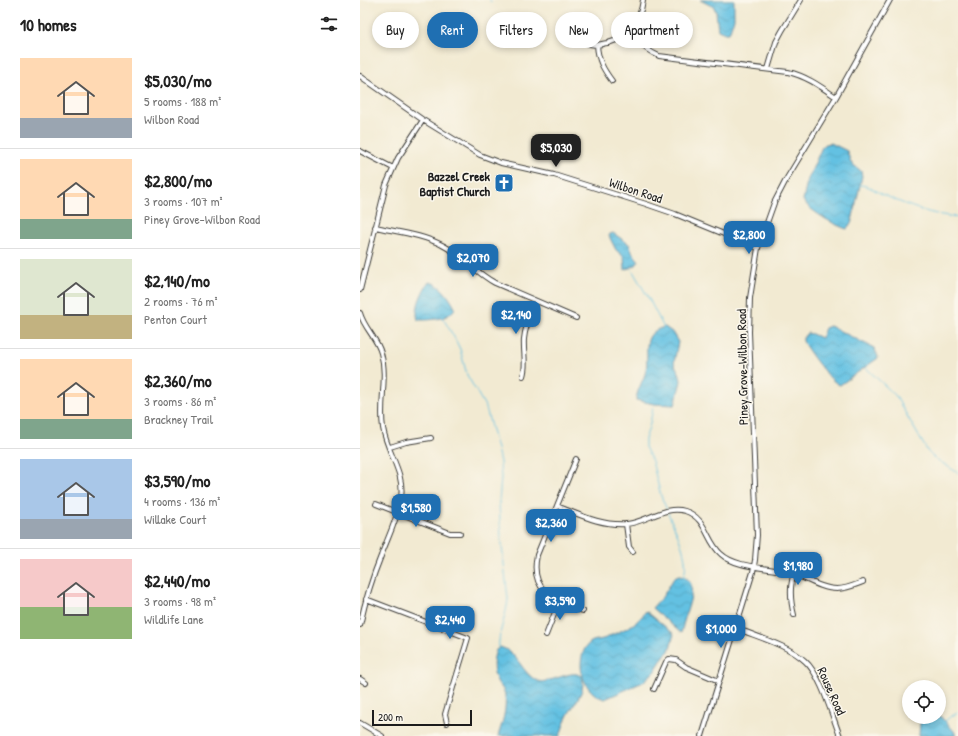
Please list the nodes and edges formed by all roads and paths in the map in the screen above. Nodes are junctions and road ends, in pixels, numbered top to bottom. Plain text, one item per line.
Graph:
1 (643, 0) edge
2 (801, 0) edge
3 (890, 0) edge
4 (641, 12) edge
5 (597, 48) edge
6 (644, 48) edge
7 (768, 69) junction
8 (360, 76) edge
9 (612, 81) dead end
10 (836, 97) junction
11 (423, 120) junction
12 (360, 151) edge
13 (393, 168) junction
14 (375, 227) junction
15 (758, 248) junction
16 (360, 290) edge
17 (536, 300) junction
18 (360, 313) edge
19 (576, 318) dead end
20 (523, 376) dead end
21 (431, 438) dead end
22 (390, 447) junction
23 (576, 460) dead end
24 (376, 504) dead end
25 (557, 506) junction
26 (397, 513) junction
27 (626, 524) junction
28 (460, 533) dead end
29 (633, 552) dead end
30 (799, 556) dead end
31 (754, 566) junction
32 (792, 574) junction
33 (863, 582) dead end
34 (366, 599) junction
35 (559, 602) junction
36 (583, 611) dead end
37 (794, 615) dead end
38 (360, 626) edge
39 (736, 628) junction
40 (546, 635) dead end
41 (360, 679) edge
42 (719, 680) junction
43 (366, 683) dead end
44 (654, 689) dead end
45 (360, 723) edge
46 (447, 723) dead end
47 (382, 736) edge
48 (702, 736) edge
49 (840, 736) edge

1 - 4 street
2 - 7 street
3 - 10 street, Piney Grove-Wilbon Road
5 - 9 street
6 - 7 street
7 - 10 street
8 - 11 street, Wilbon Road
10 - 15 street, Piney Grove-Wilbon Road
11 - 13 street
11 - 15 street, Wilbon Road
12 - 13 street
13 - 14 street
14 - 16 street
14 - 17 street
15 - 31 street, Piney Grove-Wilbon Road
17 - 19 street
17 - 20 street
18 - 22 street
21 - 22 street
22 - 26 street
23 - 25 street
24 - 26 street
25 - 27 street
25 - 35 street
26 - 28 street
26 - 34 street
27 - 29 street
27 - 31 street
30 - 32 street
31 - 32 street
31 - 39 street, Piney Grove-Wilbon Road
32 - 33 street
32 - 37 street
34 - 38 street
34 - 46 street
35 - 36 street
35 - 40 street
39 - 42 street, Piney Grove-Wilbon Road
39 - 49 street, Rouse Road
41 - 43 street
42 - 44 street
42 - 48 street, Piney Grove-Wilbon Road
45 - 47 street

